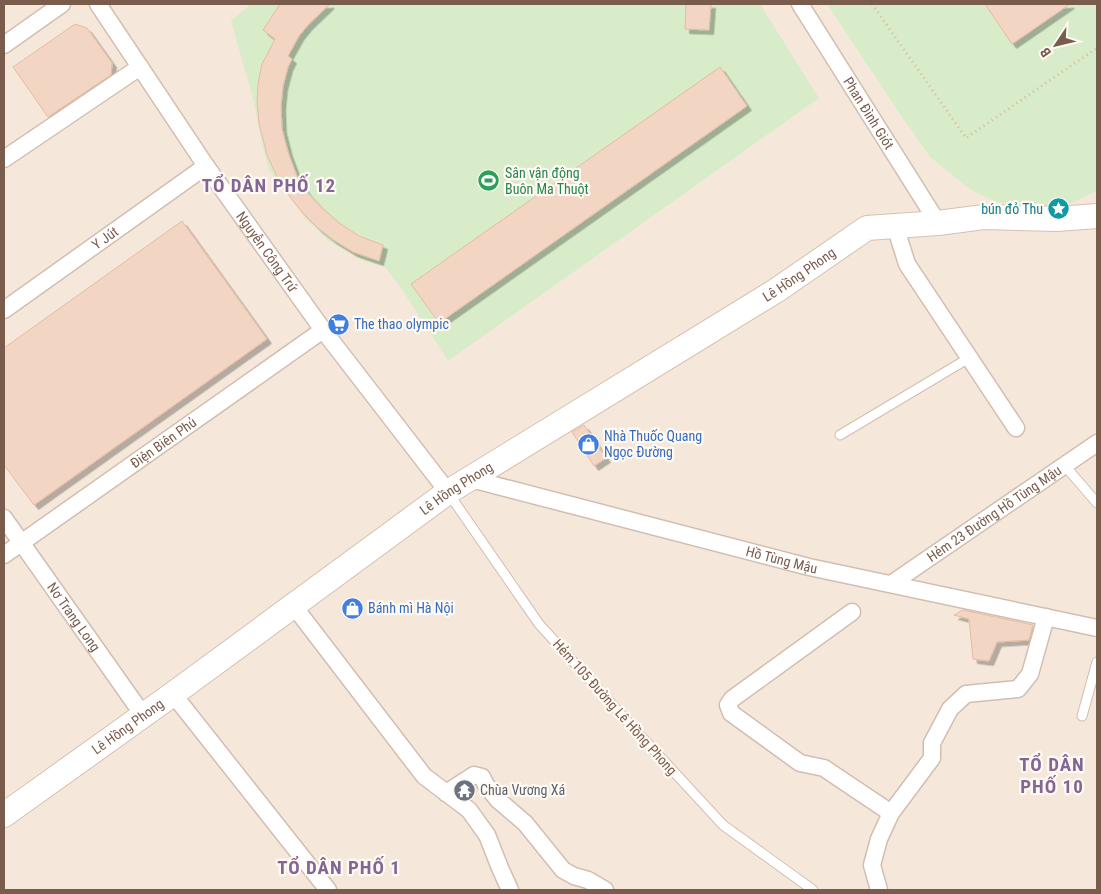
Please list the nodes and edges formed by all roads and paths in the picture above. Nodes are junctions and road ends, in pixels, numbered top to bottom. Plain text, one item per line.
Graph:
1 (62, 4) edge
2 (98, 4) edge
3 (800, 4) edge
4 (872, 4) edge
5 (4, 45) edge
6 (1097, 48) edge
7 (140, 67) junction
8 (4, 159) edge
9 (206, 166) junction
10 (1097, 216) edge
11 (938, 223) junction
12 (895, 226) junction
13 (1097, 229) edge
14 (4, 310) edge
15 (323, 330) junction
16 (969, 358) junction
17 (1016, 428) dead end
18 (840, 435) dead end
19 (1097, 443) edge
20 (1065, 466) junction
21 (471, 479) junction
22 (448, 492) junction
23 (1097, 503) edge
24 (4, 518) edge
25 (21, 543) junction
26 (4, 555) edge
27 (891, 584) junction
28 (294, 605) junction
29 (852, 612) dead end
30 (1046, 617) junction
31 (1097, 628) edge
32 (1097, 662) edge
33 (172, 694) junction
34 (143, 715) junction
35 (1082, 716) dead end
36 (446, 793) junction
37 (892, 814) junction
38 (4, 815) edge
39 (328, 890) edge
40 (510, 890) edge
41 (605, 890) edge
42 (813, 890) edge
43 (879, 890) edge

1 - 5 street
2 - 7 street, Nguyễn Công Trứ
3 - 11 street, Phan Đình Giót
4 - 6 path
7 - 8 street
7 - 9 street, Nguyễn Công Trứ
9 - 14 street, Y Jút
9 - 15 street, Nguyễn Công Trứ
10 - 11 street, Lê Hồng Phong
11 - 12 street, Lê Hồng Phong
11 - 13 street, Lê Hồng Phong
12 - 16 street
12 - 21 street, Lê Hồng Phong
15 - 22 street, Nguyễn Công Trứ
15 - 25 street, Điện Biên Phủ
16 - 17 street
16 - 18 lane
19 - 20 street, Hẻm 23 Đường Hồ Tùng Mậu
20 - 23 lane
20 - 27 street, Hẻm 23 Đường Hồ Tùng Mậu
21 - 22 street, Lê Hồng Phong
21 - 27 street, Hồ Tùng Mậu
22 - 28 street, Lê Hồng Phong
22 - 42 lane, Hẻm 105 Đường Lê Hồng Phong
24 - 25 street, Nơ Trang Long
25 - 26 street, Điện Biên Phủ
25 - 34 street, Nơ Trang Long
27 - 30 street, Hồ Tùng Mậu
28 - 33 street, Lê Hồng Phong
28 - 36 street
29 - 37 street
30 - 31 street, Hồ Tùng Mậu
30 - 37 street
32 - 35 lane
33 - 34 street, Lê Hồng Phong
33 - 39 street
34 - 38 street, Lê Hồng Phong
36 - 40 street
36 - 41 street
37 - 43 street

